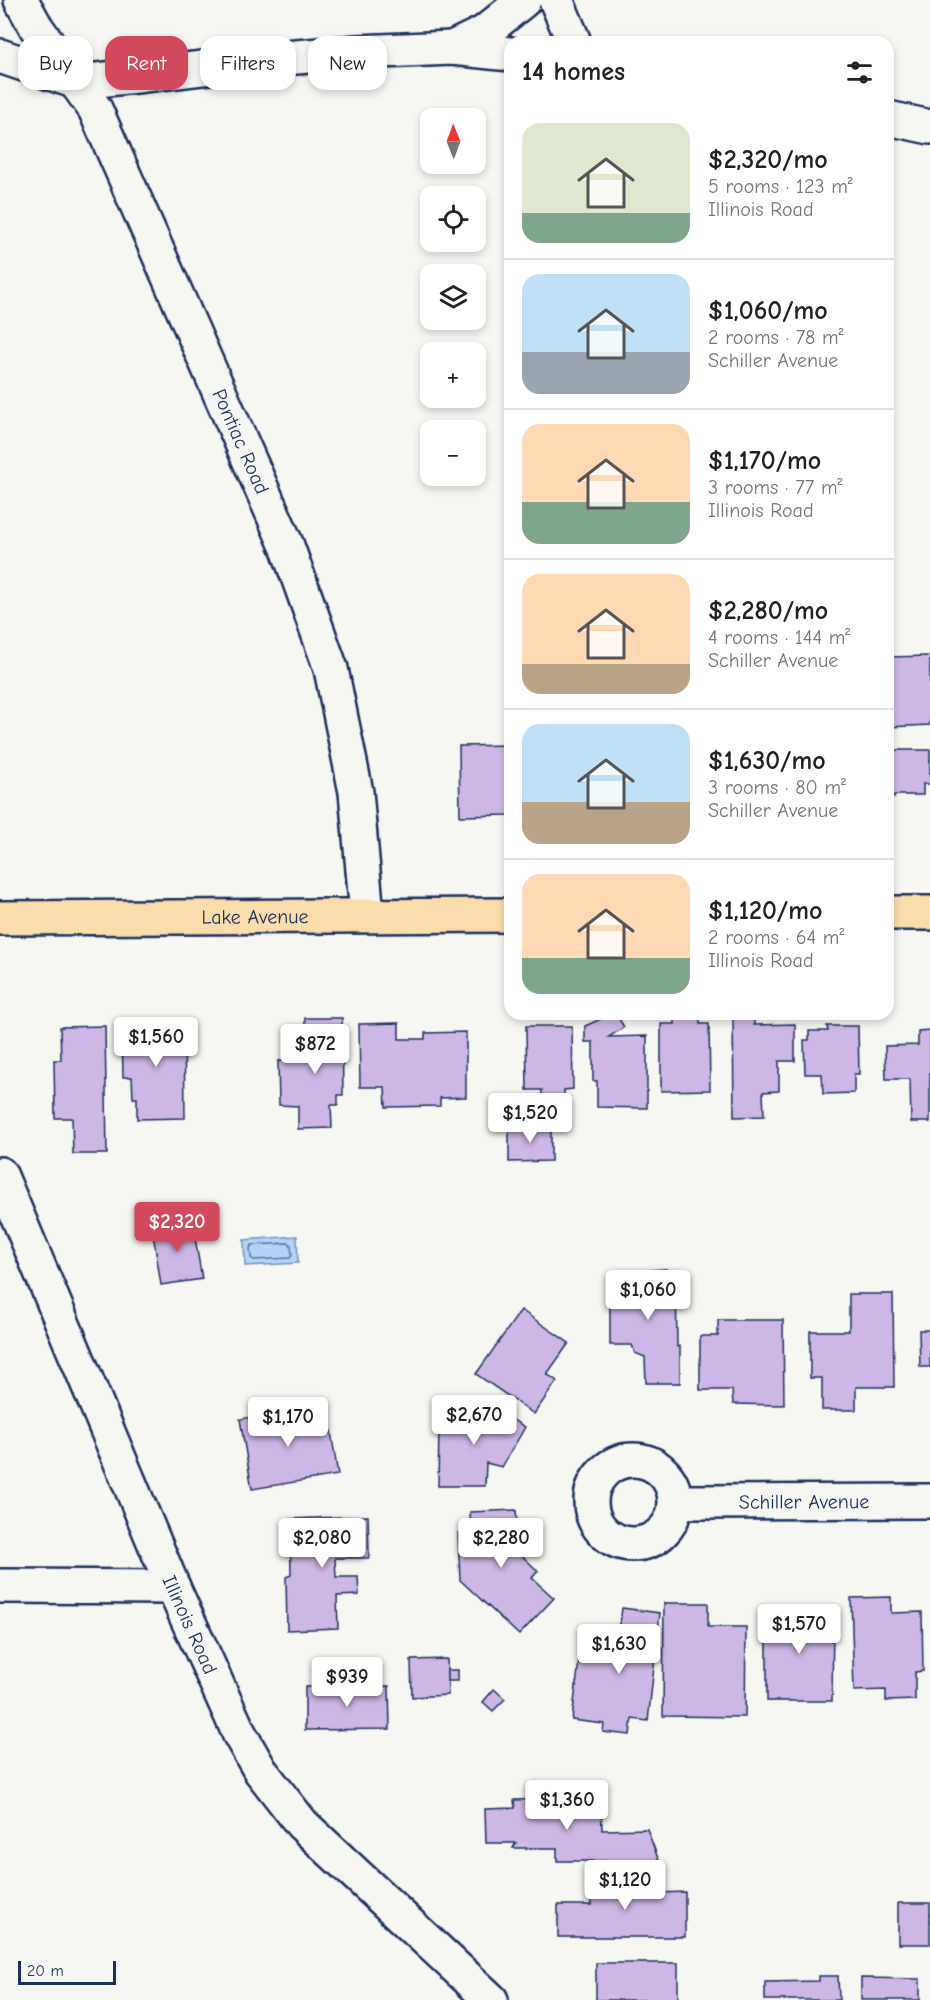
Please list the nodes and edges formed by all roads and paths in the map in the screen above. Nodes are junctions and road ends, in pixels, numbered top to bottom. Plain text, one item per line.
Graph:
1 (21, 0) edge
2 (524, 0) edge
3 (556, 0) edge
4 (43, 36) edge
5 (571, 36) edge
6 (452, 48) junction
7 (504, 53) edge
8 (0, 56) edge
9 (18, 62) edge
10 (93, 80) edge
11 (82, 90) edge
12 (894, 119) edge
13 (930, 127) edge
14 (894, 913) edge
15 (930, 913) edge
16 (367, 915) junction
17 (504, 915) edge
18 (0, 918) edge
19 (0, 1174) edge
20 (930, 1501) edge
21 (676, 1502) dead end
22 (0, 1587) edge
23 (173, 1587) junction
24 (490, 2000) edge

1 - 4 street, Pontiac Road
2 - 6 street
3 - 5 street
6 - 7 street
6 - 10 street
8 - 9 street
11 - 16 street, Pontiac Road
12 - 13 street
14 - 15 main road
16 - 17 main road, Lake Avenue
16 - 18 main road, Lake Avenue
19 - 23 street, Illinois Road
20 - 21 street, Schiller Avenue
22 - 23 street
23 - 24 street, Illinois Road

